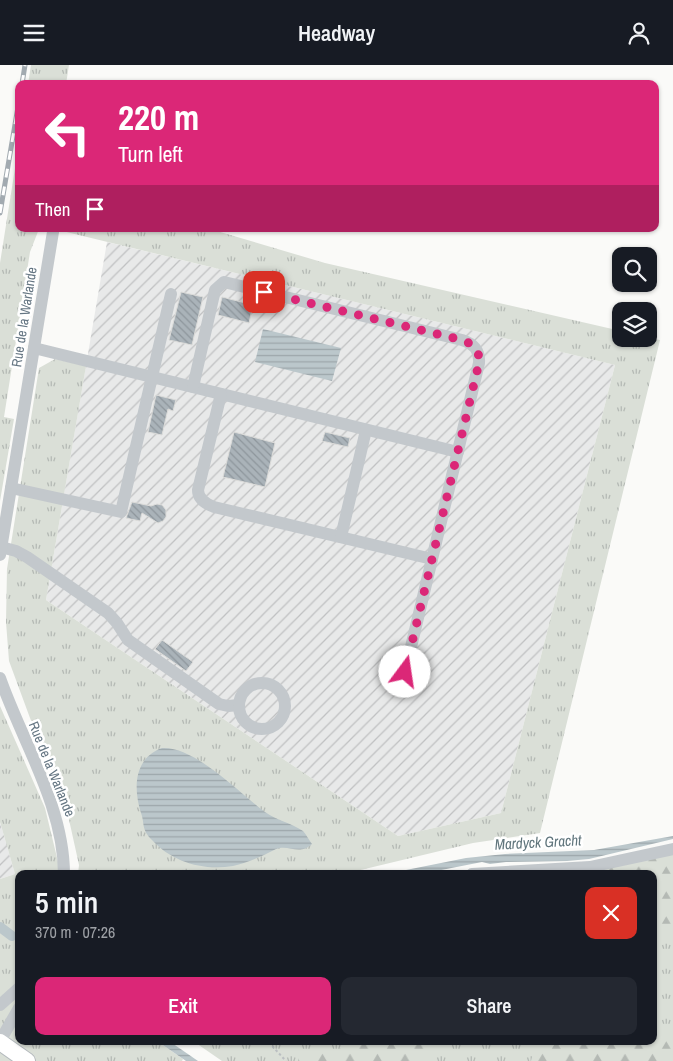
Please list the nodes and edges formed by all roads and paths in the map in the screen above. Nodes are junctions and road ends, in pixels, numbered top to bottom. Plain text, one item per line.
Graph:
1 (53, 232) dead end
2 (171, 294) dead end
3 (34, 348) junction
4 (152, 377) junction
5 (193, 387) junction
6 (222, 394) junction
7 (366, 430) junction
8 (458, 452) junction
9 (11, 488) junction
10 (341, 537) junction
11 (1, 551) edge
12 (432, 559) junction
13 (405, 672) dead end
14 (0, 678) edge
15 (239, 705) dead end
16 (673, 849) edge
17 (64, 870) edge
18 (539, 870) edge
19 (15, 992) edge
20 (0, 1005) edge
21 (15, 1015) edge
22 (0, 1041) edge
23 (273, 1045) edge
24 (0, 1055) edge
25 (9, 1061) edge
26 (27, 1061) edge
27 (286, 1061) edge

1 - 3 street, Rue de la Warlande
2 - 4 street
3 - 4 street
3 - 9 street, Rue de la Warlande
4 - 5 street
4 - 9 street
5 - 6 street
5 - 8 street
6 - 7 street
6 - 10 street
7 - 8 street
7 - 10 street
8 - 12 street
9 - 11 street, Rue de la Warlande
10 - 12 street
11 - 15 street
12 - 13 street
14 - 17 street, Rue de la Warlande
16 - 18 street
19 - 20 street
21 - 22 street
22 - 26 main road
23 - 27 path
24 - 25 main road

